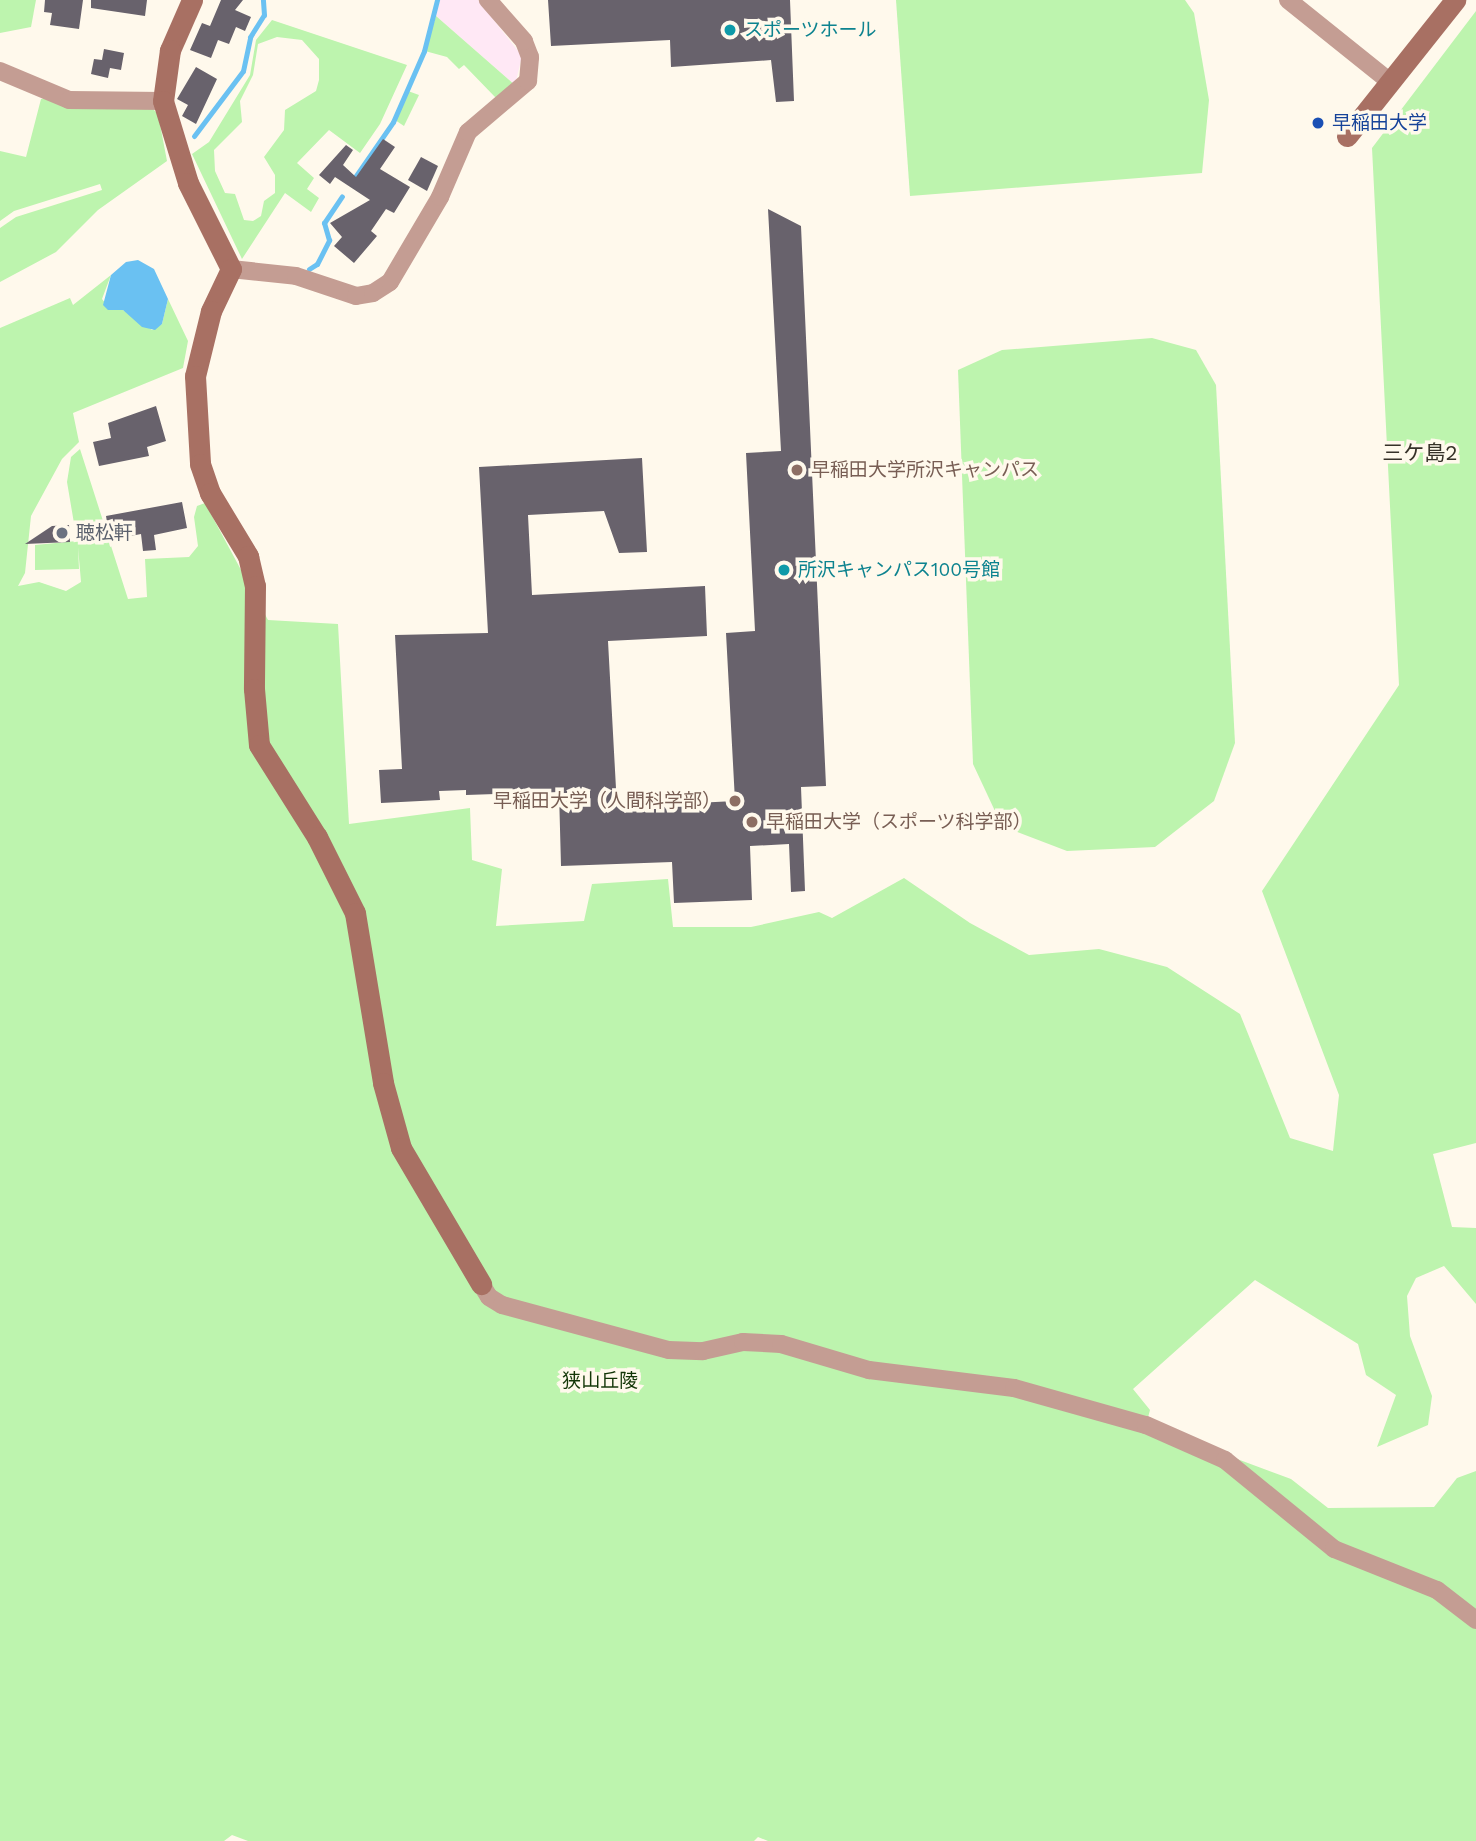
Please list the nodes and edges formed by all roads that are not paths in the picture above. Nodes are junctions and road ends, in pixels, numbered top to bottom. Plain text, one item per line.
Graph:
1 (192, 0) edge
2 (488, 0) edge
3 (1289, 0) edge
4 (1455, 0) edge
5 (0, 71) edge
6 (1389, 81) junction
7 (163, 101) junction
8 (1347, 136) dead end
9 (231, 269) junction
10 (481, 1284) joint
11 (1476, 1620) edge

1 - 7 street
2 - 9 street
3 - 6 street
4 - 6 street
5 - 7 street
6 - 8 street
7 - 9 street
9 - 10 street
10 - 11 street

